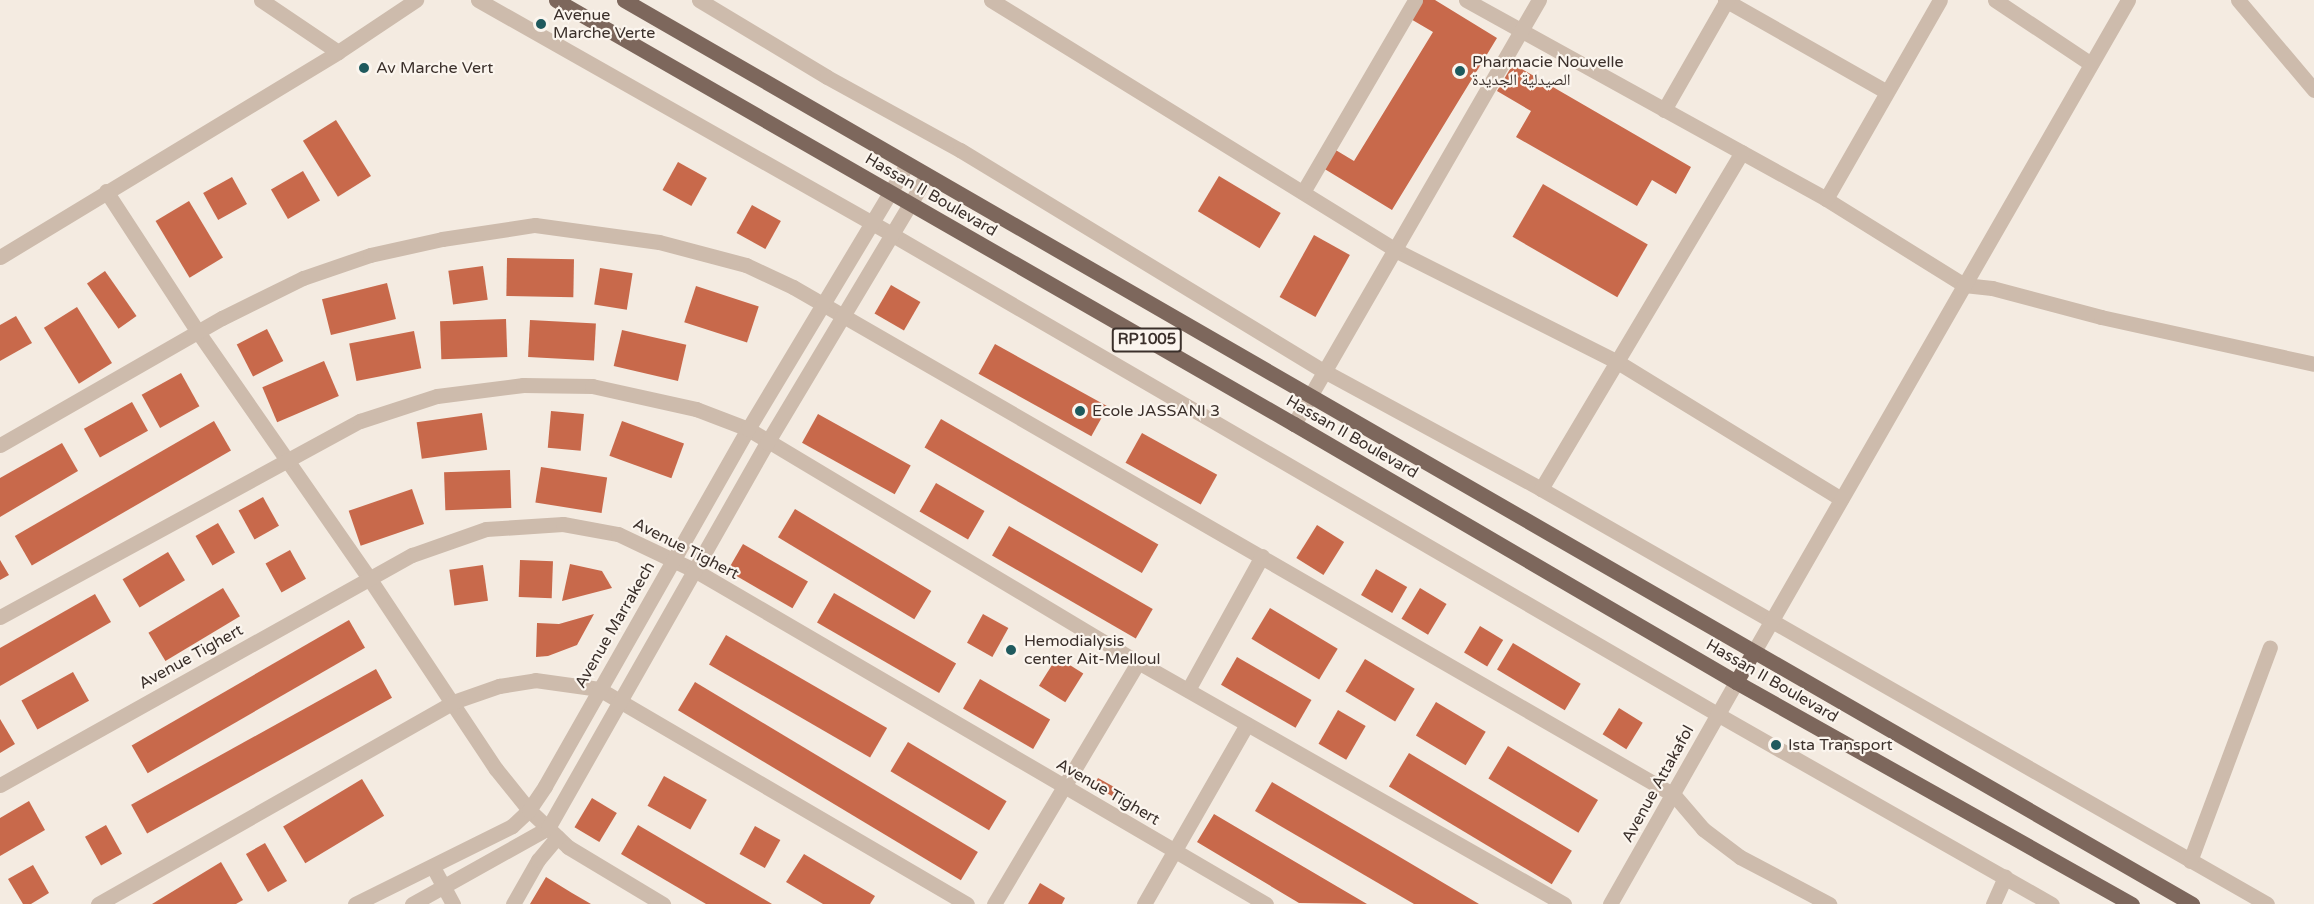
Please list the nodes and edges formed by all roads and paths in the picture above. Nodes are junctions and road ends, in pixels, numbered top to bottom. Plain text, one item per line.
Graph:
1 (261, 0) edge
2 (416, 0) edge
3 (478, 0) edge
4 (556, 0) edge
5 (624, 0) edge
6 (699, 0) edge
7 (991, 0) edge
8 (1415, 0) edge
9 (1466, 0) edge
10 (1539, 0) edge
11 (1726, 0) edge
12 (1940, 0) edge
13 (1995, 0) edge
14 (2127, 0) edge
15 (2238, 0) edge
16 (1521, 31) junction
17 (338, 52) junction
18 (2091, 64) junction
19 (2314, 90) edge
20 (1887, 92) junction
21 (1664, 110) junction
22 (1742, 152) junction
23 (907, 164) junction
24 (927, 176) junction
25 (106, 191) junction
26 (890, 192) junction
27 (1303, 192) junction
28 (1826, 200) junction
29 (909, 204) junction
30 (871, 223) junction
31 (891, 234) junction
32 (1395, 250) junction
33 (0, 257) edge
34 (1964, 285) junction
35 (822, 303) junction
36 (843, 315) junction
37 (198, 332) junction
38 (1616, 361) junction
39 (2314, 364) edge
40 (1324, 371) junction
41 (1309, 397) junction
42 (1294, 424) junction
43 (748, 429) junction
44 (767, 442) junction
45 (0, 445) edge
46 (286, 460) junction
47 (1541, 489) junction
48 (1841, 499) junction
49 (1262, 556) junction
50 (673, 559) junction
51 (696, 571) junction
52 (369, 578) junction
53 (0, 617) edge
54 (1772, 619) junction
55 (2270, 647) dead end
56 (1753, 652) junction
57 (1138, 662) junction
58 (1736, 682) junction
59 (599, 689) junction
60 (1188, 690) junction
61 (620, 700) junction
62 (453, 702) junction
63 (1717, 714) junction
64 (1247, 724) junction
65 (0, 785) edge
66 (1063, 786) junction
67 (1674, 795) junction
68 (529, 810) junction
69 (552, 832) junction
70 (1175, 851) junction
71 (2190, 861) junction
72 (433, 867) junction
73 (2005, 877) junction
74 (445, 887) junction
75 (98, 904) edge
76 (356, 904) edge
77 (412, 904) edge
78 (453, 904) edge
79 (513, 904) edge
80 (663, 904) edge
81 (967, 904) edge
82 (994, 904) edge
83 (1144, 904) edge
84 (1266, 904) edge
85 (1564, 904) edge
86 (1610, 904) edge
87 (1829, 904) edge
88 (1993, 904) edge
89 (2052, 904) edge
90 (2132, 904) edge
91 (2192, 904) edge
92 (2267, 904) edge

1 - 17 street
2 - 17 street
3 - 30 street
4 - 26 main road, Hassan II Boulevard / RP1005
5 - 23 main road, Hassan II Boulevard / RP1005
6 - 40 street
7 - 27 street
8 - 27 street
9 - 16 street
10 - 16 street
11 - 20 street
11 - 21 street
12 - 20 street
13 - 18 street
14 - 18 street
15 - 19 street
16 - 21 street
16 - 32 street
17 - 25 street
18 - 34 street
20 - 28 street
21 - 22 street
22 - 28 street
22 - 38 street
23 - 24 main road, Hassan II Boulevard / RP1005
23 - 26 street, Avenue Marrakech
24 - 29 street
24 - 41 main road, Hassan II Boulevard / RP1005
25 - 33 street
25 - 37 street
26 - 29 main road, Hassan II Boulevard / RP1005
26 - 30 street, Avenue Marrakech
27 - 32 street
28 - 34 street
29 - 31 street
29 - 42 main road, Hassan II Boulevard / RP1005
30 - 31 street
30 - 35 street, Avenue Marrakech
31 - 36 street
31 - 63 street
32 - 38 street
32 - 40 street
34 - 39 street
34 - 48 street
35 - 36 street
35 - 37 street
35 - 43 street, Avenue Marrakech
36 - 44 street
36 - 49 street
37 - 45 street
37 - 46 street
38 - 47 street
38 - 48 street
40 - 41 street
40 - 47 street
41 - 42 street
41 - 56 main road, Hassan II Boulevard / RP1005
42 - 58 main road, Hassan II Boulevard / RP1005
43 - 44 street
43 - 46 street
43 - 50 street, Avenue Marrakech
44 - 51 street
44 - 57 street
46 - 52 street
46 - 53 street
47 - 54 street
48 - 54 street
49 - 60 street
49 - 67 street
50 - 51 street, Avenue Tighert
50 - 52 street, Avenue Tighert
50 - 59 street, Avenue Marrakech
51 - 61 street
51 - 66 street, Avenue Tighert
52 - 62 street
52 - 65 street, Avenue Tighert
54 - 56 street
54 - 71 street
55 - 71 street
56 - 58 main road
56 - 91 main road, Hassan II Boulevard
57 - 60 street
57 - 66 street
58 - 63 street, Avenue Attakafol
58 - 90 main road, Hassan II Boulevard
59 - 61 street
59 - 62 street
59 - 68 street, Avenue Marrakech
60 - 64 street
61 - 69 street
61 - 81 street
62 - 68 street
62 - 75 street
63 - 67 street, Avenue Attakafol
63 - 73 street
64 - 70 street
64 - 85 street
66 - 70 street, Avenue Tighert
66 - 82 street
67 - 86 street, Avenue Attakafol
67 - 87 street
68 - 69 street
68 - 72 street, Avenue Marrakech
69 - 74 street
69 - 79 street
69 - 80 street
70 - 83 street
70 - 84 street, Avenue Tighert
71 - 92 street
72 - 74 street
72 - 76 street, Avenue Marrakech
73 - 88 street
73 - 89 street
74 - 77 street
74 - 78 street

